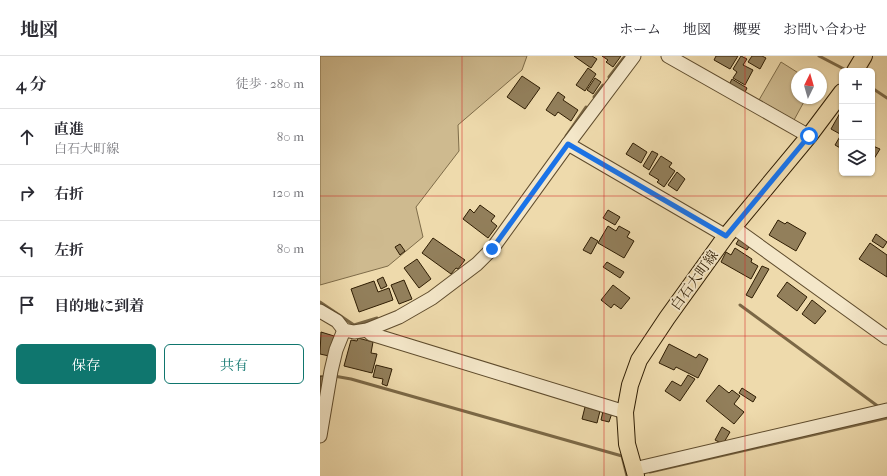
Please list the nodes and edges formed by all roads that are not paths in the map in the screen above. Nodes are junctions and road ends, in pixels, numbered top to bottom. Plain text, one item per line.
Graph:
1 (634, 56) edge
2 (668, 56) edge
3 (864, 56) edge
4 (856, 68) edge
5 (839, 96) edge
6 (809, 136) junction
7 (568, 144) junction
8 (730, 231) junction
9 (320, 310) edge
10 (344, 330) junction
11 (367, 330) junction
12 (887, 338) edge
13 (887, 410) edge
14 (625, 412) junction
15 (320, 436) edge
16 (635, 472) edge

1 - 7 street
2 - 6 street
3 - 4 main road
5 - 6 main road, 白石大町線
6 - 8 main road, 白石大町線
7 - 8 street
7 - 11 street
8 - 12 street
8 - 14 main road, 白石大町線
9 - 10 street
10 - 11 street
10 - 15 street
11 - 14 street
13 - 16 street
14 - 16 main road, 白石大町線

